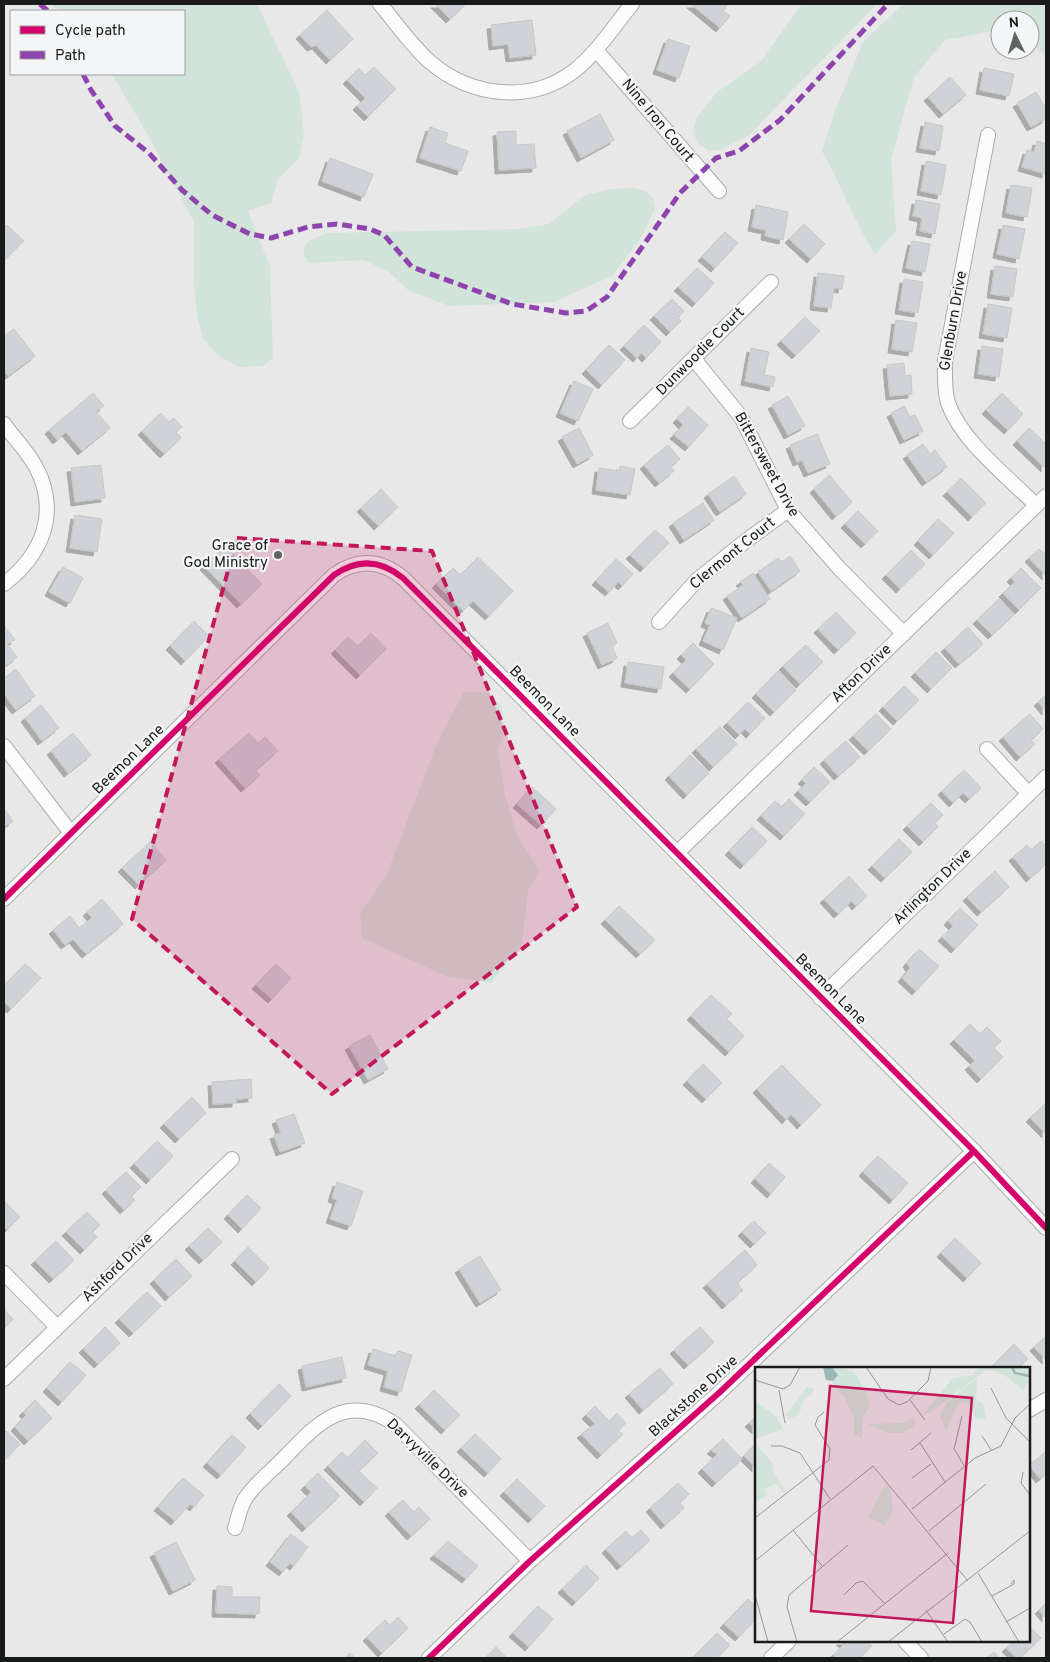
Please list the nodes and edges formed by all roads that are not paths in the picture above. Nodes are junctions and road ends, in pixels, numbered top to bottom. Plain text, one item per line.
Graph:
1 (380, 4) edge
2 (632, 4) edge
3 (596, 50) junction
4 (988, 135) dead end
5 (719, 191) dead end
6 (771, 282) dead end
7 (694, 359) junction
8 (630, 421) dead end
9 (4, 424) edge
10 (1041, 501) edge
11 (788, 510) junction
12 (4, 584) edge
13 (659, 622) dead end
14 (904, 634) junction
15 (4, 746) edge
16 (987, 749) dead end
17 (1046, 777) edge
18 (1029, 794) junction
19 (71, 833) junction
20 (677, 853) junction
21 (4, 899) edge
22 (820, 998) junction
23 (974, 1151) junction
24 (232, 1159) dead end
25 (1046, 1228) edge
26 (4, 1273) edge
27 (57, 1327) junction
28 (4, 1379) edge
29 (1046, 1400) edge
30 (1030, 1409) edge
31 (235, 1528) dead end
32 (530, 1561) junction
33 (788, 1642) edge
34 (906, 1642) edge
35 (429, 1658) edge
36 (771, 1658) edge
37 (921, 1658) edge

1 - 3 street
2 - 3 street
3 - 5 street, Nine Iron Court
4 - 10 street, Glenburn Drive
6 - 7 street, Dunwoodie Court
7 - 8 street, Dunwoodie Court
7 - 11 street, Bittersweet Drive
9 - 12 street
10 - 14 street, Afton Drive
11 - 13 street, Clermont Court
11 - 14 street, Bittersweet Drive
14 - 20 street, Afton Drive
15 - 19 street
16 - 18 street
17 - 18 street, Arlington Drive
18 - 22 street, Arlington Drive
19 - 20 street, Beemon Lane
19 - 21 street, Beemon Lane
20 - 22 street, Beemon Lane
22 - 23 street, Beemon Lane
23 - 25 street, Beemon Lane
23 - 32 street, Blackstone Drive
24 - 27 street, Ashford Drive
26 - 27 street
27 - 28 street, Ashford Drive
29 - 30 street
31 - 32 street, Darvyville Drive
32 - 35 street, Blackstone Drive
33 - 36 street
34 - 37 street

